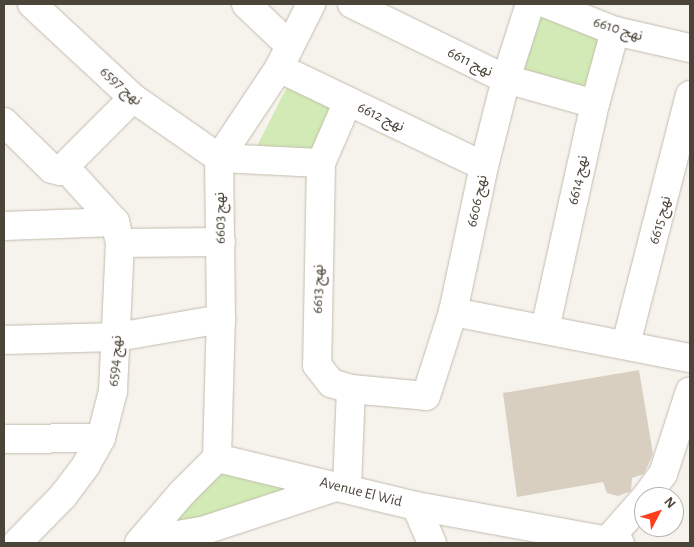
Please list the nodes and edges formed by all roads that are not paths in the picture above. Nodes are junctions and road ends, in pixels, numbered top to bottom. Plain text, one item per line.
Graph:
1 (32, 4) edge
2 (246, 4) edge
3 (311, 4) edge
4 (352, 4) edge
5 (530, 4) edge
6 (547, 4) edge
7 (615, 31) junction
8 (690, 48) edge
9 (284, 56) junction
10 (506, 79) junction
11 (690, 95) edge
12 (133, 98) junction
13 (348, 101) junction
14 (594, 104) junction
15 (4, 122) edge
16 (219, 158) junction
17 (321, 164) junction
18 (484, 166) junction
19 (59, 168) junction
20 (681, 175) edge
21 (4, 226) edge
22 (118, 233) junction
23 (221, 242) junction
24 (453, 312) junction
25 (221, 320) junction
26 (545, 329) junction
27 (117, 337) junction
28 (4, 340) edge
29 (626, 344) junction
30 (690, 358) edge
31 (351, 389) junction
32 (690, 391) edge
33 (424, 396) joint
34 (101, 438) junction
35 (4, 439) edge
36 (217, 458) junction
37 (343, 487) junction
38 (653, 487) edge
39 (416, 506) junction
40 (634, 514) edge
41 (204, 537) edge
42 (140, 542) edge
43 (614, 542) edge
44 (17, 543) edge
45 (432, 543) edge

1 - 12 street, نهج 6597
2 - 9 street, نهج 6612
3 - 9 street
4 - 10 street, نهج 6611
5 - 10 street, نهج 6606
6 - 7 street, نهج 6610
7 - 8 street, نهج 6610
7 - 14 street, نهج 6614
9 - 13 street, نهج 6612
9 - 16 street
10 - 14 street, نهج 6611
10 - 18 street, نهج 6606
11 - 20 street, نهج 6615
12 - 16 street, نهج 6597
12 - 19 street
13 - 17 street, نهج 6613
13 - 18 street, نهج 6612
14 - 26 street, نهج 6614
15 - 19 street
16 - 17 street
16 - 23 street, نهج 6603
17 - 31 street, نهج 6613
18 - 24 street, نهج 6606
19 - 22 street
20 - 29 street, نهج 6615
21 - 22 street
22 - 23 street
22 - 27 street, نهج 6594
23 - 25 street, نهج 6603
24 - 26 street
24 - 33 street, نهج 6606
25 - 27 street
25 - 36 street, نهج 6603
26 - 29 street
27 - 28 street
27 - 34 street, نهج 6594
29 - 30 street
31 - 33 street, نهج 6613
31 - 37 street
32 - 38 street
34 - 35 street
34 - 44 street, نهج 6594
36 - 37 street, Avenue El Wid
36 - 42 street
37 - 39 street, Avenue El Wid
37 - 41 street
39 - 43 street, Avenue El Wid
39 - 45 street
40 - 43 street
41 - 42 street

